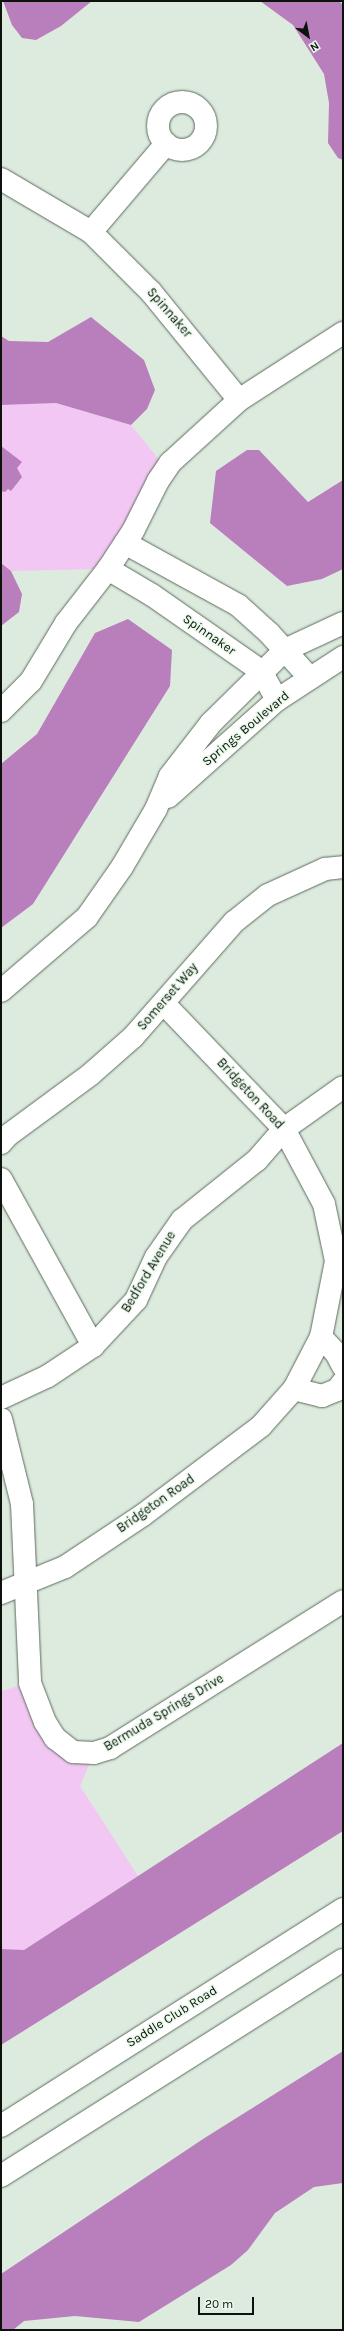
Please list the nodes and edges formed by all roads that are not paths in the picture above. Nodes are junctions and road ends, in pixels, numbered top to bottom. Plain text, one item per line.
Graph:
1 (166, 144) dead end
2 (1, 179) edge
3 (91, 232) junction
4 (343, 333) edge
5 (239, 400) junction
6 (129, 537) junction
7 (108, 569) junction
8 (343, 623) edge
9 (285, 650) junction
10 (343, 657) edge
11 (261, 671) junction
12 (310, 678) junction
13 (277, 700) junction
14 (1, 712) edge
15 (156, 809) junction
16 (343, 867) edge
17 (1, 991) edge
18 (164, 1004) junction
19 (343, 1087) edge
20 (284, 1129) junction
21 (1, 1143) edge
22 (1, 1179) edge
23 (339, 1262) edge
24 (321, 1337) junction
25 (93, 1346) junction
26 (343, 1366) edge
27 (343, 1382) edge
28 (294, 1389) junction
29 (1, 1398) edge
30 (1, 1419) edge
31 (25, 1583) junction
32 (1, 1593) edge
33 (343, 1601) edge
34 (343, 1909) edge
35 (343, 1960) edge
36 (1, 2126) edge
37 (1, 2176) edge

1 - 3 street
2 - 3 street, Spinnaker
3 - 5 street, Spinnaker
4 - 5 street
5 - 6 street
6 - 7 street
6 - 9 street
7 - 11 street, Spinnaker
7 - 14 street
8 - 9 street, Springs Boulevard
9 - 11 street, Springs Boulevard
9 - 12 street
10 - 12 street, Springs Boulevard
11 - 13 street, Spinnaker
11 - 15 street, Springs Boulevard
12 - 13 street, Springs Boulevard
13 - 15 street, Springs Boulevard
15 - 17 street, Springs Boulevard
16 - 18 street, Somerset Way
18 - 20 street, Bridgeton Road
18 - 21 street, Somerset Way
19 - 20 street, Bedford Avenue
20 - 23 street, Bridgeton Road
20 - 25 street, Bedford Avenue
22 - 25 street
23 - 24 street, Bridgeton Road
24 - 26 street
24 - 28 street, Bridgeton Road
25 - 29 street, Bedford Avenue
27 - 28 street
28 - 31 street, Bridgeton Road
30 - 31 street, Bermuda Springs Drive
31 - 32 street, Bridgeton Road
31 - 33 street, Bermuda Springs Drive
34 - 36 street, Saddle Club Road
35 - 37 street

